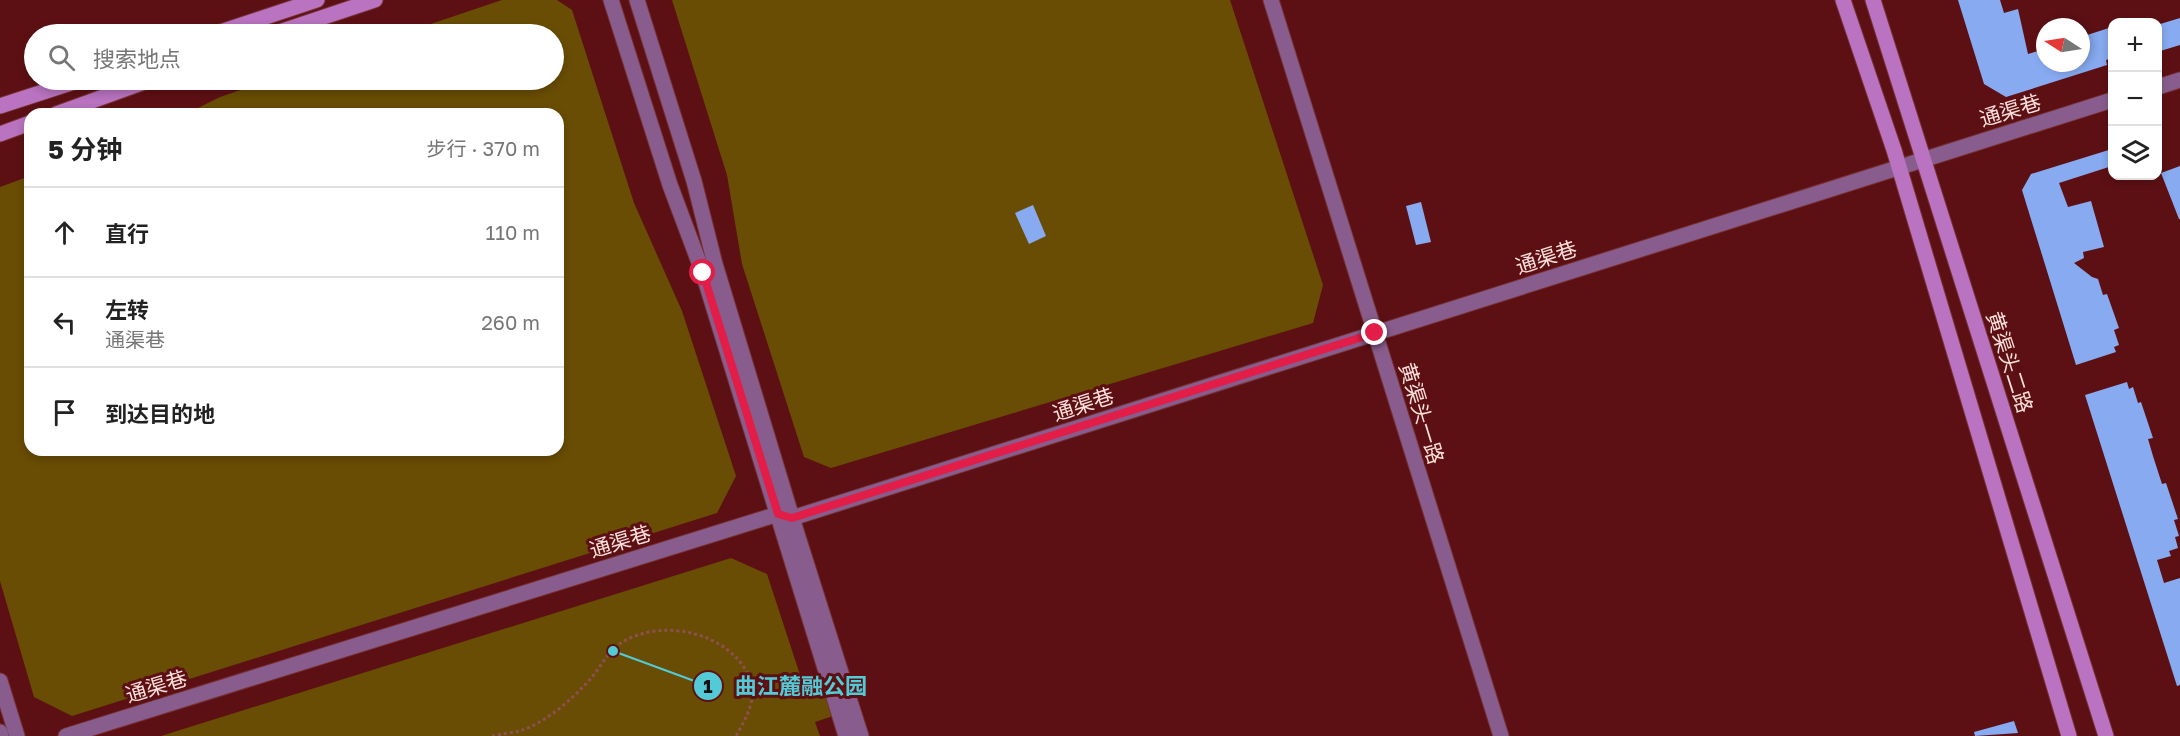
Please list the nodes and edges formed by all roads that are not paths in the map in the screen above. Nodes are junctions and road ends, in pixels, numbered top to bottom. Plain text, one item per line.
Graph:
1 (317, 0) edge
2 (375, 0) edge
3 (611, 0) edge
4 (637, 0) edge
5 (1271, 0) edge
6 (1843, 0) edge
7 (1873, 0) edge
8 (244, 24) edge
9 (303, 24) edge
10 (2180, 80) edge
11 (2162, 85) edge
12 (49, 90) edge
13 (122, 90) edge
14 (2108, 101) edge
15 (0, 106) edge
16 (73, 108) edge
17 (24, 125) edge
18 (0, 134) edge
19 (1923, 159) junction
20 (1899, 167) junction
21 (1375, 333) junction
22 (785, 516) junction
23 (0, 681) edge
24 (17, 736) edge
25 (66, 736) edge
26 (846, 736) edge
27 (861, 736) edge
28 (1501, 736) edge
29 (2069, 736) edge
30 (2106, 736) edge

1 - 8 main road
2 - 9 main road
3 - 22 street
4 - 22 street
5 - 21 street, 黄渠头一路
6 - 20 main road
7 - 19 main road, 黄渠头二路
10 - 11 street
12 - 15 main road
13 - 16 main road
14 - 19 street, 通渠巷
17 - 18 main road
19 - 20 street, 通渠巷
19 - 30 main road, 黄渠头二路
20 - 21 street, 通渠巷
20 - 29 main road
21 - 22 street, 通渠巷
21 - 28 street, 黄渠头一路
22 - 25 street, 通渠巷
22 - 26 street
22 - 27 street
23 - 24 street

